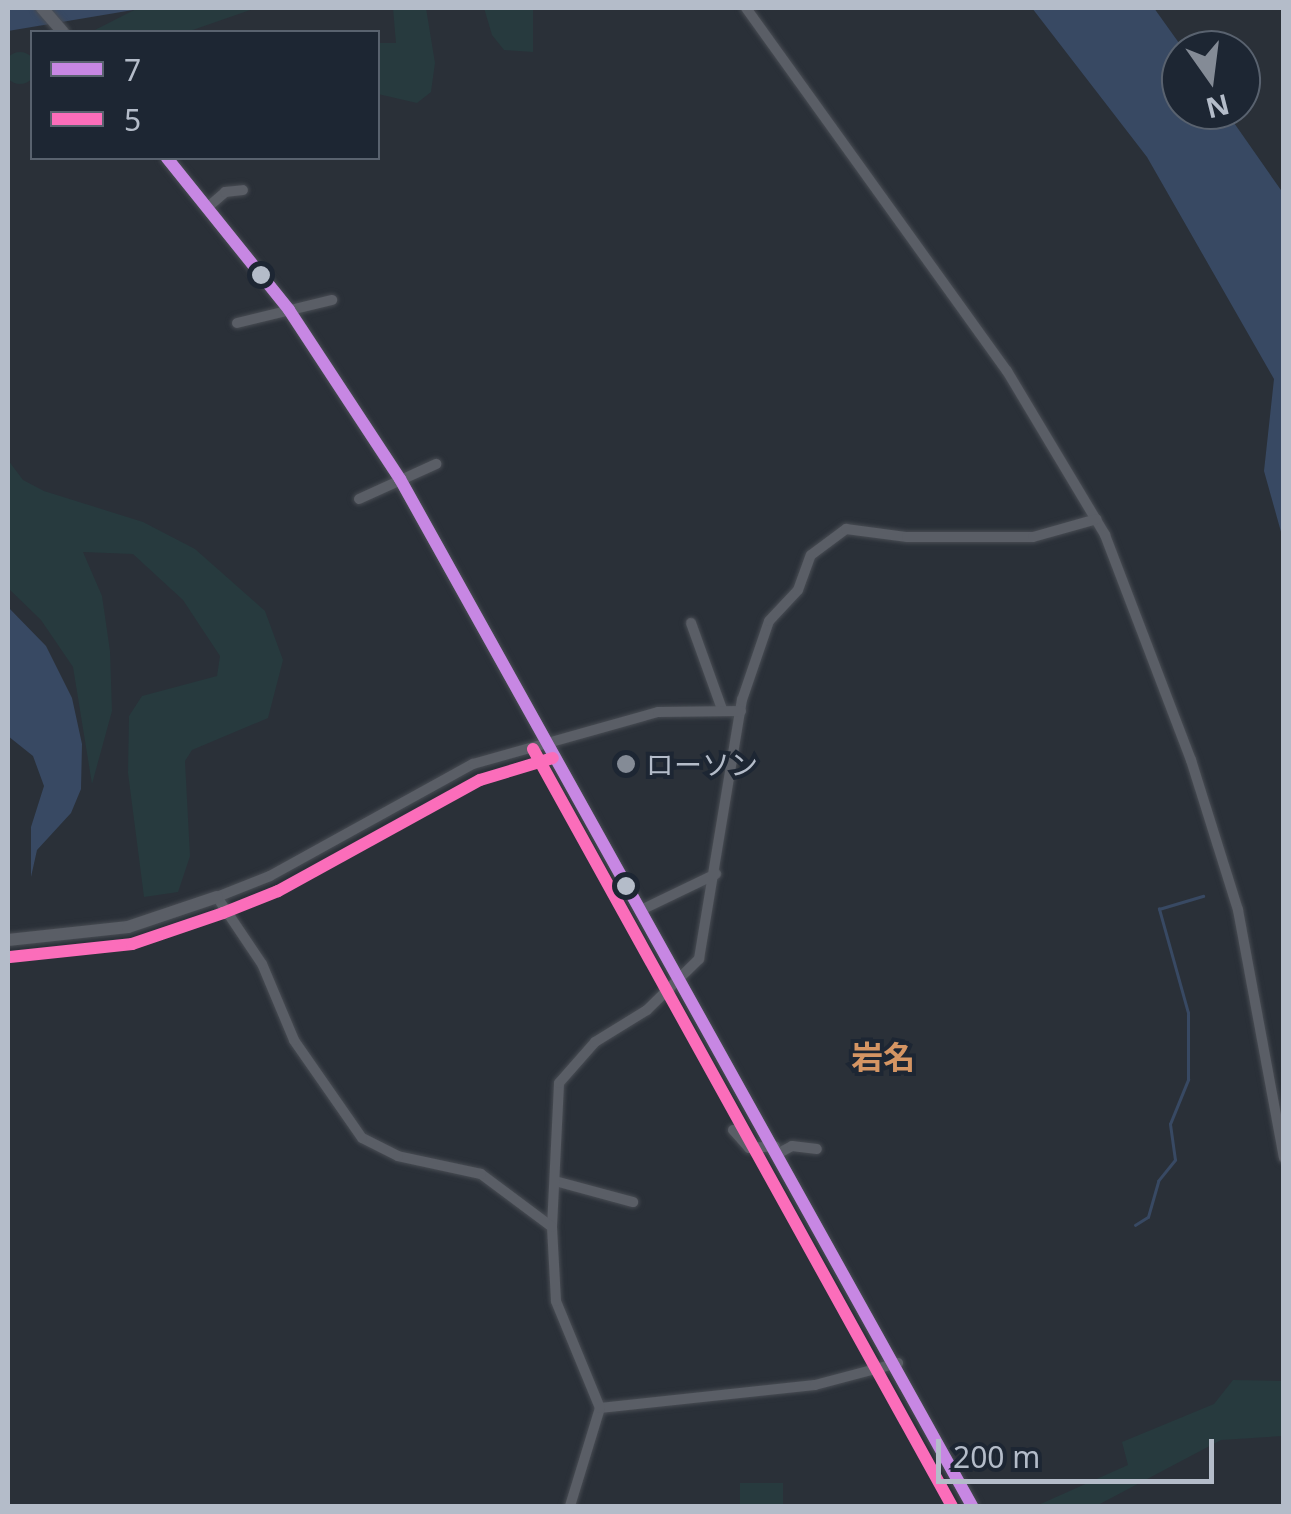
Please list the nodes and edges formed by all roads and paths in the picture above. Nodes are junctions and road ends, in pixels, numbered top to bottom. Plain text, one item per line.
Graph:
1 (42, 8) edge
2 (746, 8) edge
3 (61, 30) edge
4 (169, 160) edge
5 (181, 175) junction
6 (167, 182) dead end
7 (242, 190) dead end
8 (208, 206) junction
9 (332, 300) dead end
10 (289, 310) junction
11 (237, 323) dead end
12 (436, 464) dead end
13 (400, 479) junction
14 (359, 499) dead end
15 (1097, 519) junction
16 (691, 623) dead end
17 (722, 708) junction
18 (741, 711) junction
19 (548, 742) junction
20 (716, 874) junction
21 (217, 897) junction
22 (643, 909) junction
23 (8, 940) edge
24 (681, 977) junction
25 (734, 1130) dead end
26 (777, 1149) junction
27 (817, 1149) dead end
28 (1284, 1158) edge
29 (555, 1181) junction
30 (633, 1202) dead end
31 (552, 1226) junction
32 (898, 1363) junction
33 (600, 1408) junction
34 (570, 1506) edge
35 (972, 1506) edge

1 - 3 street
2 - 15 street
4 - 5 street
5 - 6 street
5 - 8 street
7 - 8 street
8 - 10 street
9 - 10 street
10 - 11 street
10 - 13 street
12 - 13 street
13 - 14 street
13 - 19 street
15 - 18 street
15 - 28 street
16 - 17 street
17 - 18 street
17 - 19 street
18 - 20 street
19 - 21 street
19 - 22 street
20 - 22 street
20 - 24 street
21 - 23 street
21 - 31 street
22 - 24 street
24 - 26 street
24 - 29 street
25 - 26 street
26 - 27 street
26 - 32 street
29 - 30 street
29 - 31 street
31 - 33 street
32 - 33 street
32 - 35 street
33 - 34 street

